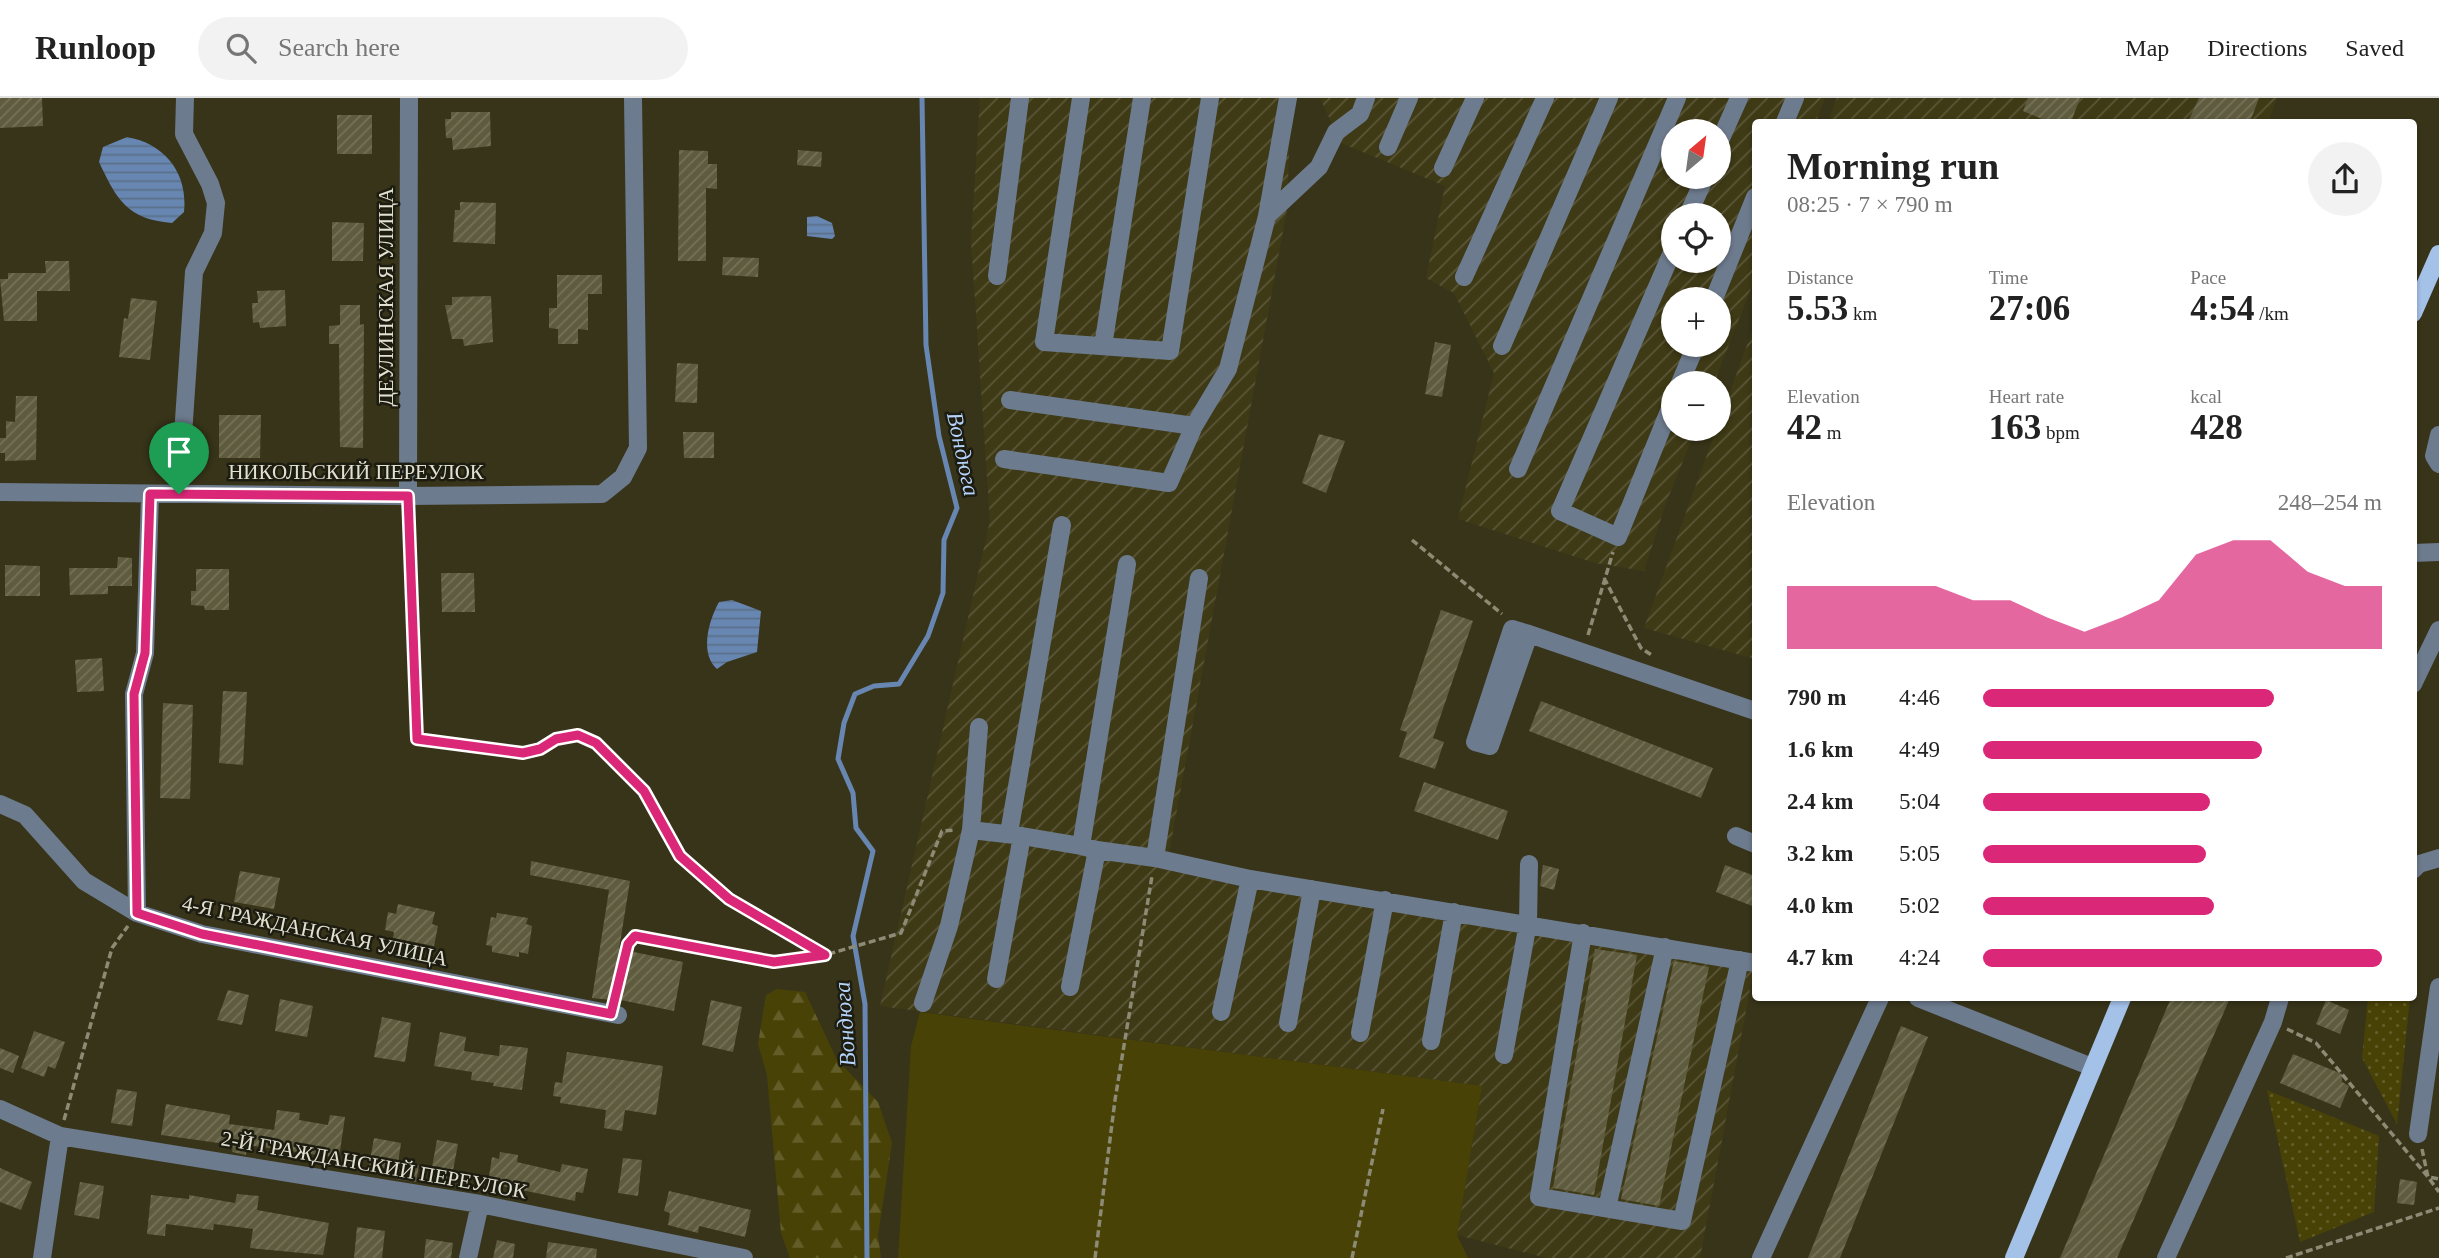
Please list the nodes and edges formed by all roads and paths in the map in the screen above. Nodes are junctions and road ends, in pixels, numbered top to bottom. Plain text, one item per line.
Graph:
1 (184, 98) edge
2 (409, 98) edge
3 (633, 98) edge
4 (1020, 98) edge
5 (1081, 98) edge
6 (1142, 98) edge
7 (1210, 98) edge
8 (1288, 98) edge
9 (1366, 98) edge
10 (1409, 98) edge
11 (1475, 98) edge
12 (1545, 98) edge
13 (1609, 98) edge
14 (1677, 98) edge
15 (1739, 98) edge
16 (1795, 98) edge
17 (1730, 119) edge
18 (1786, 119) edge
19 (1388, 147) dead end
20 (1443, 168) dead end
21 (1752, 204) edge
22 (1267, 216) junction
23 (2439, 254) edge
24 (1663, 273) edge
25 (997, 276) dead end
26 (1464, 277) dead end
27 (1719, 287) edge
28 (2417, 304) edge
29 (1103, 346) junction
30 (1502, 346) dead end
31 (1010, 400) dead end
32 (1194, 426) junction
33 (1661, 431) edge
34 (2439, 435) edge
35 (1004, 458) dead end
36 (2439, 464) edge
37 (1518, 469) dead end
38 (0, 492) edge
39 (150, 494) junction
40 (179, 494) junction
41 (408, 496) junction
42 (1062, 525) dead end
43 (1618, 537) junction
44 (1412, 540) dead end
45 (2439, 552) edge
46 (2417, 553) edge
47 (1126, 564) dead end
48 (1199, 578) dead end
49 (1604, 578) junction
50 (1521, 632) junction
51 (2436, 641) edge
52 (1583, 653) junction
53 (1661, 662) dead end
54 (2417, 677) edge
55 (1752, 710) edge
56 (979, 727) dead end
57 (0, 804) edge
58 (971, 830) junction
59 (1016, 835) junction
60 (1737, 836) dead end
61 (1752, 843) edge
62 (1089, 848) junction
63 (1155, 858) junction
64 (2439, 858) edge
65 (1529, 864) dead end
66 (2417, 866) edge
67 (1250, 878) junction
68 (1312, 888) junction
69 (1385, 900) junction
70 (1454, 912) junction
71 (137, 913) junction
72 (1528, 923) junction
73 (1583, 933) junction
74 (1665, 947) junction
75 (825, 955) junction
76 (1748, 962) edge
77 (996, 978) dead end
78 (1070, 987) dead end
79 (2439, 987) edge
80 (1879, 1001) edge
81 (1925, 1001) edge
82 (2121, 1001) edge
83 (2279, 1001) edge
84 (923, 1003) dead end
85 (1221, 1012) dead end
86 (615, 1015) joint
87 (2273, 1022) junction
88 (1288, 1023) dead end
89 (1360, 1033) dead end
90 (1432, 1041) dead end
91 (1504, 1055) dead end
92 (2092, 1067) junction
93 (1383, 1109) dead end
94 (0, 1110) edge
95 (2418, 1135) joint
96 (61, 1136) junction
97 (2428, 1177) junction
98 (2439, 1180) edge
99 (2439, 1192) edge
100 (480, 1204) junction
101 (1607, 1208) junction
102 (2439, 1208) edge
103 (42, 1258) edge
104 (468, 1258) edge
105 (744, 1258) edge
106 (1095, 1258) edge
107 (1352, 1258) edge
108 (1761, 1258) edge
109 (2014, 1258) edge
110 (2166, 1258) edge
111 (2286, 1258) edge

1 - 40 street
2 - 41 street, ДЕУЛИНСКАЯ УЛИЦА
3 - 41 street, НИКОЛЬСКИЙ ПЕРЕУЛОК
4 - 25 street
5 - 29 street
6 - 29 street
7 - 29 street
8 - 22 street
9 - 22 street
10 - 19 street
11 - 20 street
12 - 26 street
13 - 30 street
14 - 37 street
15 - 17 street
16 - 18 street
21 - 27 street
22 - 32 street
23 - 28 main road
24 - 43 street
31 - 32 street
32 - 35 street
33 - 43 street
34 - 36 street
38 - 39 street, НИКОЛЬСКИЙ ПЕРЕУЛОК
39 - 40 street, НИКОЛЬСКИЙ ПЕРЕУЛОК
39 - 71 street
40 - 41 street, НИКОЛЬСКИЙ ПЕРЕУЛОК
41 - 75 path
42 - 59 street
43 - 49 path
44 - 50 path
45 - 46 street
47 - 62 street
48 - 63 street
49 - 52 path
49 - 53 path
50 - 50 street
50 - 52 street
51 - 54 street
52 - 55 street
56 - 58 street
57 - 71 street, 4-Я ГРАЖДАНСКАЯ УЛИЦА
58 - 59 street
58 - 75 path
58 - 84 street
59 - 62 street
59 - 77 street
60 - 61 street
62 - 63 street
62 - 78 street
63 - 67 street
63 - 106 path
64 - 66 street
65 - 72 street
67 - 68 street
67 - 85 street
68 - 69 street
68 - 88 street
69 - 70 street
69 - 89 street
70 - 72 street
70 - 90 street
71 - 86 street, 4-Я ГРАЖДАНСКАЯ УЛИЦА
71 - 96 path
72 - 73 street
72 - 91 street
73 - 74 street
73 - 101 street
74 - 76 street
74 - 101 street
75 - 86 path
76 - 101 street
79 - 95 street
80 - 108 street
81 - 92 street
82 - 92 main road
83 - 87 street
87 - 97 path
87 - 110 street
92 - 109 main road
93 - 107 path
94 - 96 street, 2-Й ГРАЖДАНСКИЙ ПЕРЕУЛОК
95 - 97 path
96 - 100 street, 2-Й ГРАЖДАНСКИЙ ПЕРЕУЛОК
96 - 103 street
97 - 98 path
97 - 99 path
100 - 104 street
100 - 105 street, 2-Й ГРАЖДАНСКИЙ ПЕРЕУЛОК
102 - 111 path

